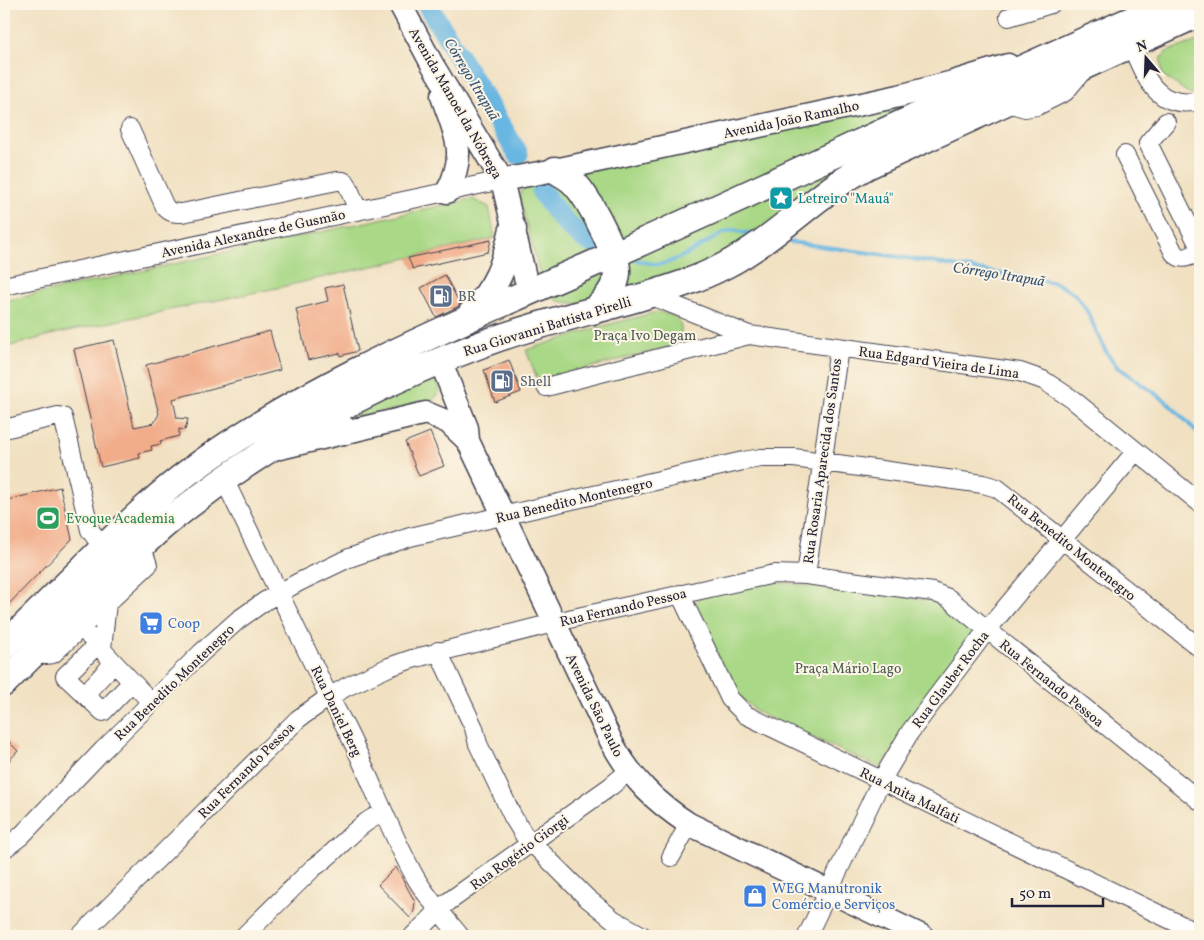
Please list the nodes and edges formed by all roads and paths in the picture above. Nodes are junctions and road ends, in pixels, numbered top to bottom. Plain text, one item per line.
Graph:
1 (400, 4) edge
2 (1051, 4) edge
3 (1168, 4) edge
4 (1200, 13) edge
5 (1009, 17) dead end
6 (1131, 45) junction
7 (1081, 54) junction
8 (432, 64) junction
9 (1200, 100) edge
10 (1166, 122) dead end
11 (130, 129) dead end
12 (1125, 155) dead end
13 (555, 170) junction
14 (502, 180) junction
15 (447, 192) junction
16 (358, 211) junction
17 (513, 229) junction
18 (767, 237) joint
19 (1200, 250) edge
20 (615, 254) junction
21 (694, 280) junction
22 (4, 286) edge
23 (530, 290) junction
24 (649, 295) junction
25 (593, 311) junction
26 (699, 316) junction
27 (468, 318) junction
28 (562, 319) junction
29 (749, 335) junction
30 (417, 342) junction
31 (839, 348) junction
32 (377, 360) junction
33 (440, 360) junction
34 (546, 387) dead end
35 (451, 388) junction
36 (426, 413) junction
37 (338, 422) junction
38 (4, 429) edge
39 (468, 441) junction
40 (1136, 451) junction
41 (822, 462) junction
42 (224, 479) junction
43 (1200, 504) edge
44 (504, 516) junction
45 (1062, 540) junction
46 (104, 547) junction
47 (139, 548) junction
48 (806, 575) junction
49 (276, 585) junction
50 (680, 594) junction
51 (107, 604) junction
52 (554, 622) junction
53 (81, 629) junction
54 (987, 630) junction
55 (4, 646) edge
56 (99, 647) junction
57 (1200, 648) edge
58 (37, 650) junction
59 (438, 651) junction
60 (114, 663) junction
61 (4, 683) edge
62 (130, 685) junction
63 (85, 694) junction
64 (329, 697) junction
65 (148, 705) junction
66 (629, 771) junction
67 (881, 781) junction
68 (1200, 801) edge
69 (383, 813) junction
70 (689, 824) junction
71 (21, 836) junction
72 (531, 843) junction
73 (4, 848) edge
74 (671, 857) dead end
75 (4, 858) edge
76 (829, 890) junction
77 (439, 911) junction
78 (1200, 934) edge
79 (80, 936) edge
80 (244, 936) edge
81 (413, 936) edge
82 (460, 936) edge
83 (643, 936) edge
84 (807, 936) edge
85 (922, 936) edge

1 - 8 main road, Avenida Manoel da Nóbrega
2 - 5 street
3 - 7 highway, Avenida João Ramalho
4 - 6 highway, Avenida João Ramalho
6 - 7 highway, Avenida João Ramalho
6 - 9 street
7 - 13 main road, Avenida João Ramalho
7 - 18 highway, Avenida João Ramalho
7 - 20 highway, Avenida João Ramalho
8 - 14 main road, Avenida Manoel da Nóbrega
8 - 15 main road
10 - 19 street
11 - 16 street
12 - 19 street
13 - 14 main road, Avenida João Ramalho
13 - 20 highway
14 - 15 street, Avenida Alexandre de Gusmão
14 - 17 main road, Avenida Manoel da Nóbrega
15 - 16 street, Avenida Alexandre de Gusmão
16 - 22 street, Avenida Alexandre de Gusmão
17 - 23 main road, Avenida Manoel da Nóbrega
17 - 27 highway
18 - 21 highway, Rua Giovanni Battista Pirelli
20 - 23 highway, Rua Giovanni Battista Pirelli
20 - 25 highway
21 - 24 highway, Rua Giovanni Battista Pirelli
21 - 26 street
23 - 27 highway, Rua Giovanni Battista Pirelli
23 - 28 highway
24 - 25 highway, Rua Giovanni Battista Pirelli
24 - 26 street, Rua Edgard Vieira de Lima
25 - 28 highway, Rua Giovanni Battista Pirelli
26 - 29 street, Rua Edgard Vieira de Lima
27 - 30 highway, Rua Giovanni Battista Pirelli
28 - 33 highway, Rua Giovanni Battista Pirelli
29 - 31 street, Rua Edgard Vieira de Lima
29 - 34 street
30 - 32 highway, Rua Giovanni Battista Pirelli
30 - 33 highway
31 - 40 street, Rua Edgard Vieira de Lima
31 - 41 street, Rua Rosaria Aparecida dos Santos
32 - 37 highway
32 - 46 highway, Rua Giovanni Battista Pirelli
33 - 35 main road, Avenida São Paulo
33 - 37 highway, Rua Giovanni Battista Pirelli
35 - 36 main road
35 - 39 main road, Avenida São Paulo
36 - 37 main road
36 - 39 main road, Avenida São Paulo
37 - 42 highway, Rua Giovanni Battista Pirelli
38 - 46 street
39 - 44 main road, Avenida São Paulo
40 - 43 street, Rua Edgard Vieira de Lima
40 - 45 street, Rua Glauber Rocha
41 - 44 street, Rua Benedito Montenegro
41 - 45 street, Rua Benedito Montenegro
41 - 48 street, Rua Rosaria Aparecida dos Santos
42 - 47 highway, Rua Giovanni Battista Pirelli
42 - 49 street, Rua Daniel Berg
44 - 49 street, Rua Benedito Montenegro
44 - 52 main road, Avenida São Paulo
45 - 54 street, Rua Glauber Rocha
45 - 57 street, Rua Benedito Montenegro
46 - 55 highway, Rua Giovanni Battista Pirelli
47 - 51 street
47 - 58 highway, Rua Giovanni Battista Pirelli
48 - 50 street, Rua Fernando Pessoa
48 - 54 street, Rua Fernando Pessoa
49 - 64 street, Rua Daniel Berg
49 - 65 street, Rua Benedito Montenegro
50 - 52 street, Rua Fernando Pessoa
50 - 67 street, Rua Anita Malfati
51 - 53 street
51 - 56 street
52 - 59 street, Rua Fernando Pessoa
52 - 66 main road, Avenida São Paulo
53 - 56 street
53 - 58 street
54 - 67 street, Rua Glauber Rocha
54 - 68 street, Rua Fernando Pessoa
56 - 60 street
56 - 63 street
58 - 61 highway, Rua Giovanni Battista Pirelli
59 - 64 street, Rua Fernando Pessoa
59 - 72 street
60 - 62 street
60 - 63 street
62 - 63 street
62 - 65 street
64 - 69 street, Rua Daniel Berg
64 - 79 street, Rua Fernando Pessoa
65 - 71 street, Rua Benedito Montenegro
66 - 70 main road, Avenida São Paulo
66 - 72 street, Rua Rogério Giorgi
67 - 76 street, Rua Glauber Rocha
67 - 78 street, Rua Anita Malfati
69 - 77 street, Rua Daniel Berg
69 - 80 street
70 - 74 street
70 - 76 main road, Avenida São Paulo
71 - 73 street, Rua Benedito Montenegro
71 - 75 street
72 - 77 street, Rua Rogério Giorgi
72 - 83 street
76 - 84 street, Rua Glauber Rocha
76 - 85 main road, Avenida São Paulo
77 - 81 street, Rua Rogério Giorgi
77 - 82 street, Rua Daniel Berg

